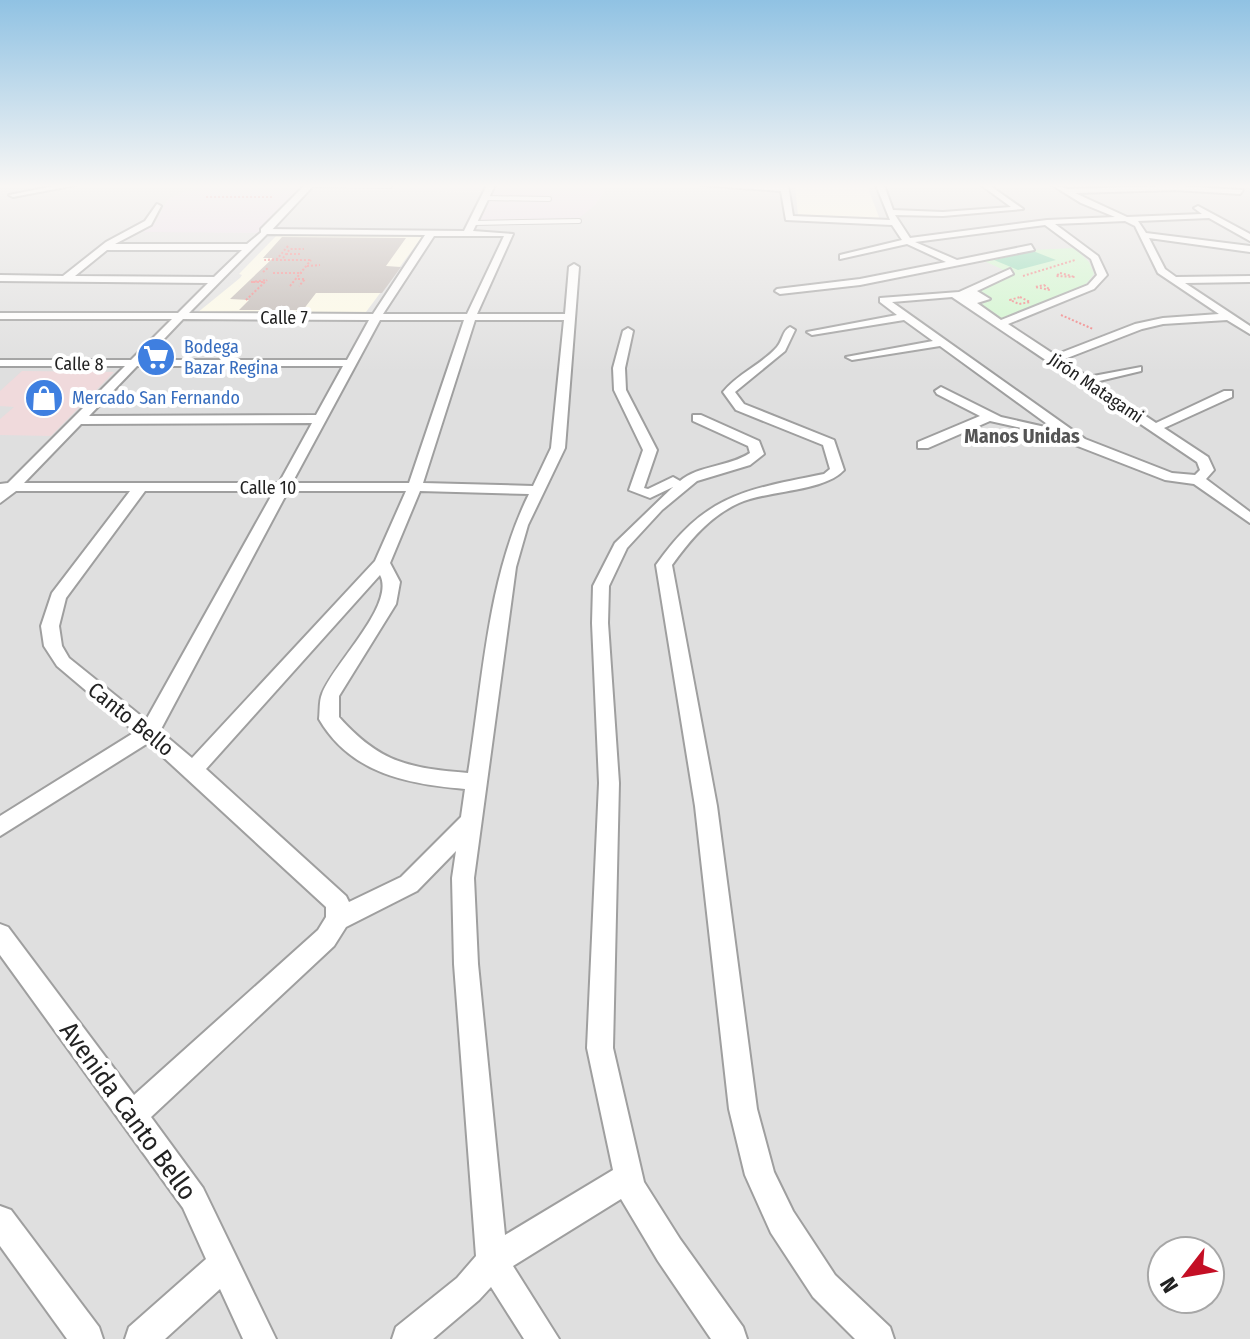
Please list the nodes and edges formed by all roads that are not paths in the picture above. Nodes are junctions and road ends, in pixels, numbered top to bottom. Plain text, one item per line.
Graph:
1 (107, 247) edge
2 (249, 247) edge
3 (422, 247) edge
4 (503, 247) edge
5 (880, 247) edge
6 (921, 247) edge
7 (1081, 247) edge
8 (1151, 247) edge
9 (1031, 248) dead end
10 (843, 257) dead end
11 (978, 260) junction
12 (961, 264) junction
13 (574, 267) dead end
14 (0, 278) edge
15 (65, 279) junction
16 (1250, 279) edge
17 (217, 280) junction
18 (1174, 280) junction
19 (780, 291) dead end
20 (969, 296) junction
21 (0, 316) edge
22 (907, 316) junction
23 (376, 317) junction
24 (568, 317) junction
25 (177, 318) junction
26 (470, 318) junction
27 (1232, 320) junction
28 (1250, 323) edge
29 (999, 324) junction
30 (790, 330) dead end
31 (628, 331) dead end
32 (1250, 331) edge
33 (812, 332) dead end
34 (945, 342) junction
35 (852, 357) dead end
36 (1053, 360) junction
37 (0, 363) edge
38 (16, 363) junction
39 (350, 363) junction
40 (130, 364) junction
41 (1137, 369) dead end
42 (0, 377) edge
43 (1087, 381) junction
44 (941, 391) dead end
45 (1228, 394) dead end
46 (989, 417) junction
47 (697, 418) dead end
48 (320, 419) junction
49 (76, 420) junction
50 (1154, 428) junction
51 (1080, 442) junction
52 (923, 445) dead end
53 (692, 478) junction
54 (1198, 480) junction
55 (6, 487) edge
56 (284, 487) junction
57 (415, 487) junction
58 (140, 488) junction
59 (537, 490) junction
60 (0, 499) edge
61 (1250, 519) edge
62 (382, 563) junction
63 (149, 733) junction
64 (193, 770) junction
65 (474, 782) junction
66 (469, 823) junction
67 (0, 827) edge
68 (338, 919) junction
69 (0, 935) edge
70 (132, 1116) junction
71 (629, 1177) junction
72 (0, 1221) edge
73 (492, 1261) junction
74 (224, 1264) junction
75 (87, 1339) edge
76 (141, 1339) edge
77 (260, 1339) edge
78 (408, 1339) edge
79 (543, 1339) edge
80 (731, 1339) edge
81 (878, 1339) edge

1 - 15 street
2 - 17 street
3 - 23 street
4 - 26 street
5 - 10 street
6 - 12 street
7 - 29 street
8 - 18 street
9 - 11 street
11 - 12 street
11 - 20 street
12 - 19 street
13 - 24 street
14 - 15 street
15 - 17 street
16 - 18 street
17 - 25 street
18 - 27 street
20 - 22 street
20 - 29 street, Jirón Matagami
21 - 25 street, Calle 7
22 - 33 street
22 - 34 street
23 - 25 street, Calle 7
23 - 26 street, Calle 7
23 - 39 street
24 - 26 street, Calle 7
24 - 59 street
25 - 40 street
26 - 57 street
27 - 28 street
27 - 32 street
27 - 36 street
29 - 36 street, Jirón Matagami
30 - 81 street
31 - 53 street
34 - 35 street
34 - 51 street
36 - 43 street, Jirón Matagami
37 - 38 street, Calle 8
38 - 40 street, Calle 8
38 - 42 street
39 - 40 street, Calle 8
39 - 48 street
40 - 49 street
41 - 43 street
43 - 50 street, Jirón Matagami
44 - 46 street
45 - 50 street
46 - 51 street
46 - 52 street
47 - 53 street
48 - 49 street
48 - 56 street
49 - 55 street
50 - 54 street, Jirón Matagami
51 - 54 street
53 - 71 street
54 - 61 street
55 - 58 street, Calle 10
55 - 60 street
56 - 57 street, Calle 10
56 - 58 street, Calle 10
56 - 63 street
57 - 59 street, Calle 10
57 - 62 street
58 - 63 street, Canto Bello
59 - 65 street
62 - 64 street
62 - 65 street
63 - 64 street, Canto Bello
63 - 67 street
64 - 68 street, Canto Bello
65 - 66 street
66 - 68 street
66 - 73 street
68 - 70 street
69 - 70 street, Avenida Canto Bello
70 - 74 street, Avenida Canto Bello
71 - 73 street
71 - 80 street
72 - 75 street
73 - 78 street
73 - 79 street
74 - 76 street
74 - 77 street, Avenida Canto Bello

